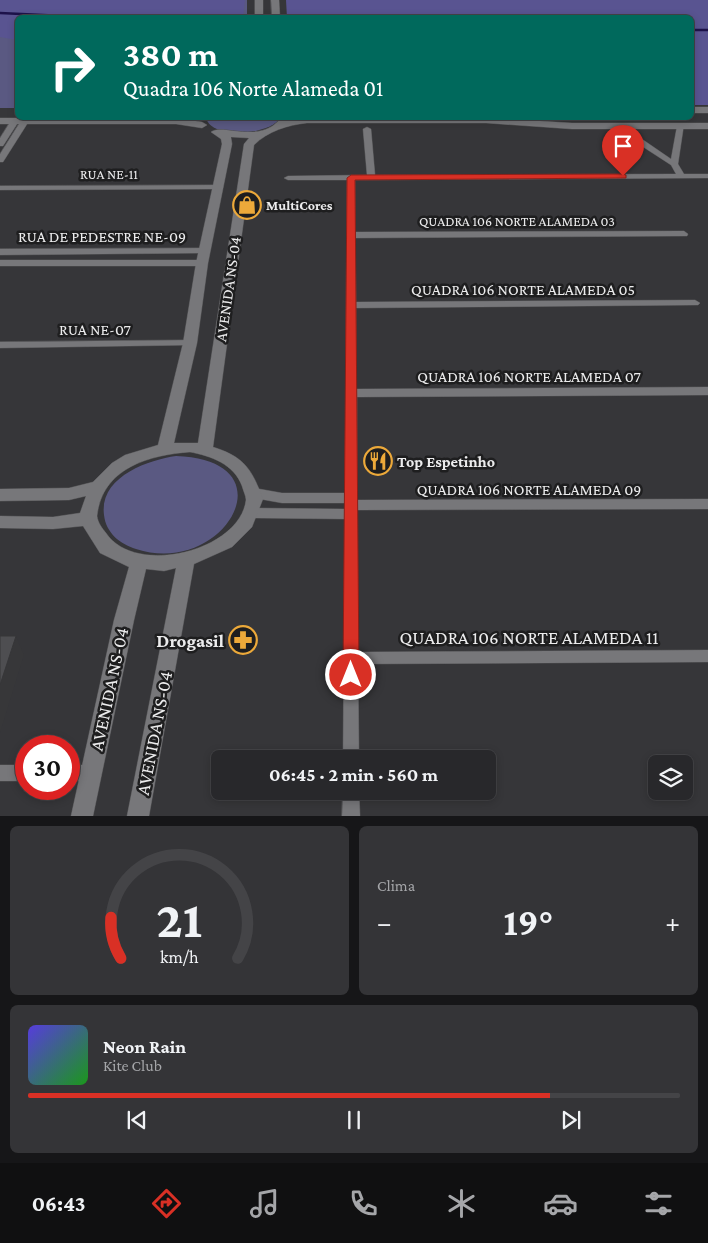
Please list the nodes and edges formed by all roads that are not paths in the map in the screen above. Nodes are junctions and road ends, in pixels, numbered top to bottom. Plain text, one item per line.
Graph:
1 (259, 0) edge
2 (275, 0) edge
3 (260, 15) edge
4 (276, 15) edge
5 (694, 110) edge
6 (708, 110) edge
7 (0, 113) edge
8 (15, 117) edge
9 (15, 119) edge
10 (18, 120) edge
11 (18, 120) edge
12 (129, 120) edge
13 (284, 120) edge
14 (612, 120) edge
15 (0, 121) edge
16 (201, 121) edge
17 (681, 122) edge
18 (617, 126) junction
19 (708, 126) edge
20 (367, 129) dead end
21 (221, 133) junction
22 (260, 133) junction
23 (0, 144) edge
24 (0, 160) edge
25 (674, 164) junction
26 (681, 176) junction
27 (708, 176) edge
28 (288, 178) dead end
29 (351, 178) junction
30 (371, 178) junction
31 (219, 187) junction
32 (0, 188) edge
33 (684, 234) dead end
34 (351, 235) junction
35 (0, 252) edge
36 (203, 257) junction
37 (0, 263) edge
38 (695, 303) dead end
39 (351, 305) junction
40 (190, 343) junction
41 (0, 345) edge
42 (708, 391) edge
43 (351, 393) junction
44 (165, 448) junction
45 (206, 449) junction
46 (98, 487) junction
47 (254, 493) junction
48 (0, 495) edge
49 (708, 504) edge
50 (351, 506) junction
51 (252, 513) junction
52 (88, 519) junction
53 (0, 522) edge
54 (186, 561) junction
55 (139, 563) junction
56 (708, 656) edge
57 (351, 658) junction
58 (351, 750) edge
59 (0, 773) edge
60 (15, 773) edge
61 (80, 773) edge
62 (92, 773) junction
63 (351, 800) edge
64 (82, 816) edge
65 (138, 816) edge
66 (351, 816) edge

1 - 3 street
2 - 4 street
5 - 6 street
7 - 8 street
9 - 15 street
10 - 23 street
11 - 24 street
12 - 16 street
13 - 18 street
13 - 22 street
14 - 18 street
16 - 21 street
17 - 18 street
17 - 19 street
17 - 25 street
18 - 25 street
20 - 30 street
21 - 22 street
21 - 31 street, AVENIDA NS-04
22 - 45 street, AVENIDA NS-04
25 - 26 street
26 - 27 street
26 - 30 street
28 - 29 street
29 - 30 street
29 - 34 street
31 - 32 street, RUA NE-11
31 - 36 street, AVENIDA NS-04
33 - 34 street, QUADRA 106 NORTE ALAMEDA 03
34 - 39 street
35 - 36 street, RUA DE PEDESTRE NE-09
36 - 37 street, RUA DE PEDESTRE NE-09
36 - 40 street, AVENIDA NS-04
38 - 39 street, QUADRA 106 NORTE ALAMEDA 05
39 - 43 street
40 - 41 street, RUA NE-07
40 - 44 street, AVENIDA NS-04
42 - 43 street, QUADRA 106 NORTE ALAMEDA 07
43 - 50 street
44 - 45 street
44 - 46 street
45 - 47 street
46 - 48 street
46 - 52 street
47 - 50 street
47 - 51 street
49 - 50 street, QUADRA 106 NORTE ALAMEDA 09
50 - 51 street
50 - 57 street
51 - 54 street
52 - 53 street
52 - 55 street
54 - 55 street
54 - 65 street, AVENIDA NS-04
55 - 62 street, AVENIDA NS-04
56 - 57 street, QUADRA 106 NORTE ALAMEDA 11
57 - 58 street
59 - 60 street
61 - 62 street
62 - 64 street, AVENIDA NS-04
63 - 66 street

